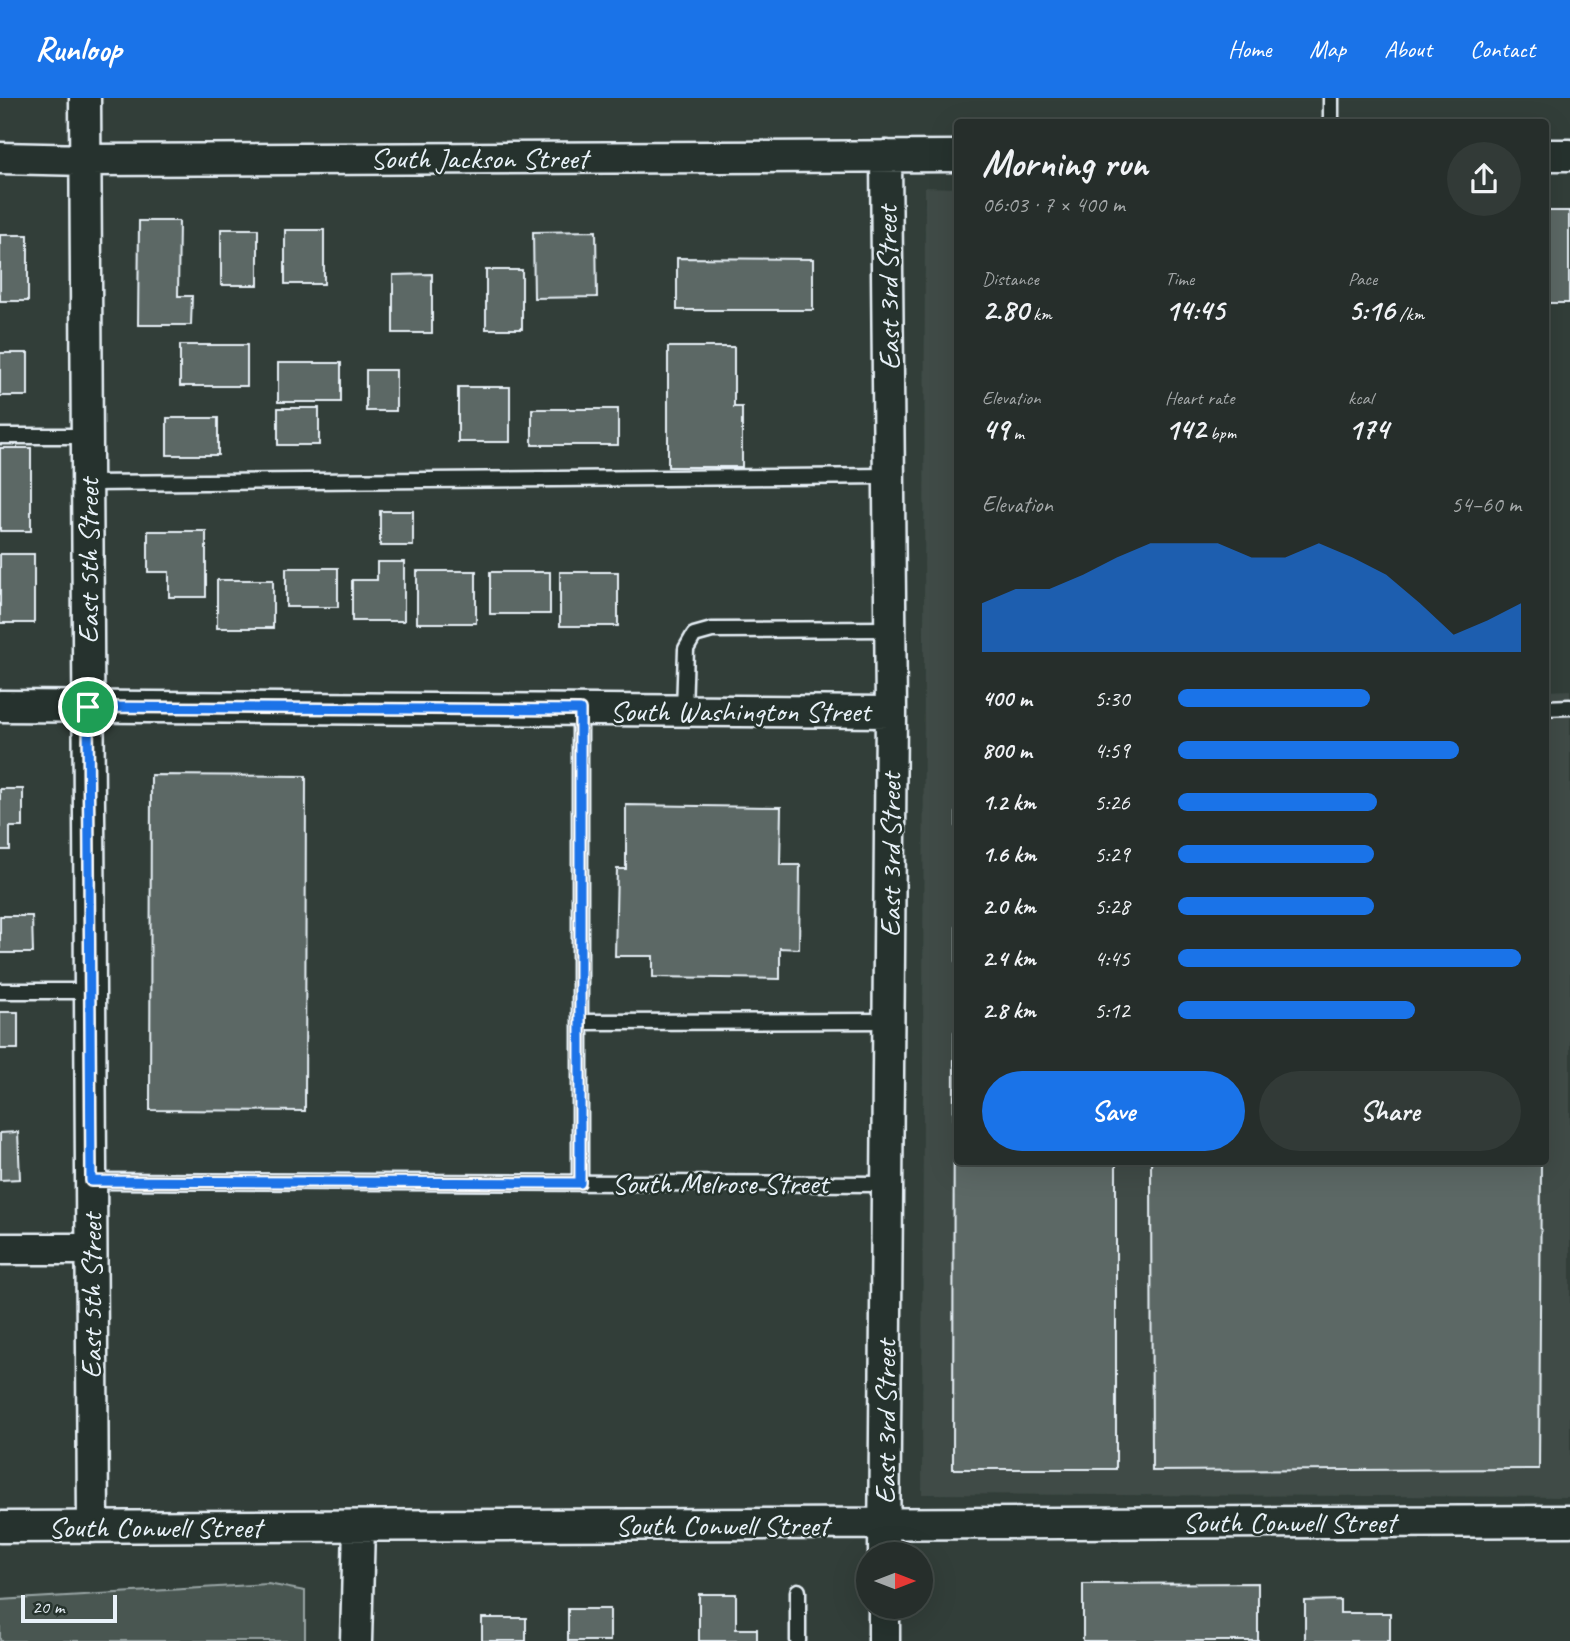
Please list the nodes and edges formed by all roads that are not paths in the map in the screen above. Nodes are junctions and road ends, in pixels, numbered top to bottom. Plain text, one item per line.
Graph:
1 (85, 98) edge
2 (1331, 98) edge
3 (1331, 119) edge
4 (1549, 155) edge
5 (1570, 155) edge
6 (886, 156) junction
7 (954, 156) edge
8 (0, 158) edge
9 (86, 160) junction
10 (0, 436) edge
11 (87, 436) junction
12 (889, 476) junction
13 (87, 482) junction
14 (891, 629) junction
15 (0, 706) edge
16 (88, 707) junction
17 (1570, 707) edge
18 (1549, 708) edge
19 (580, 710) junction
20 (684, 711) junction
21 (891, 712) junction
22 (0, 991) edge
23 (90, 991) junction
24 (889, 1021) junction
25 (580, 1022) junction
26 (91, 1181) junction
27 (580, 1183) junction
28 (887, 1184) junction
29 (0, 1249) edge
30 (91, 1249) junction
31 (1570, 1521) edge
32 (885, 1524) junction
33 (359, 1526) junction
34 (0, 1527) edge
35 (93, 1527) junction
36 (884, 1542) edge
37 (798, 1591) dead end
38 (884, 1619) edge
39 (356, 1641) edge
40 (798, 1641) edge
41 (884, 1641) edge

1 - 9 street, East 5th Street
2 - 3 lane
4 - 5 street
6 - 7 street, South Jackson Street
6 - 9 street, South Jackson Street
6 - 12 street, East 3rd Street
8 - 9 street, South Jackson Street
9 - 11 street, East 5th Street
10 - 11 lane
11 - 13 street, East 5th Street
12 - 13 lane
12 - 14 street, East 3rd Street
13 - 16 street, East 5th Street
14 - 20 lane
14 - 21 street, East 3rd Street
15 - 16 street, South Washington Street
16 - 19 street, South Washington Street
16 - 23 street, East 5th Street
17 - 18 lane
19 - 20 street, South Washington Street
19 - 25 lane
20 - 21 street, South Washington Street
21 - 24 street, East 3rd Street
22 - 23 lane
23 - 26 street, East 5th Street
24 - 25 lane
24 - 28 street, East 3rd Street
25 - 27 lane
26 - 27 lane, South Melrose Street
26 - 30 street, East 5th Street
27 - 28 lane, South Melrose Street
28 - 32 street, East 3rd Street
29 - 30 street
30 - 35 street, East 5th Street
31 - 32 street, South Conwell Street
32 - 33 street, South Conwell Street
32 - 36 street, East 3rd Street
33 - 35 street, South Conwell Street
33 - 39 street
34 - 35 street, South Conwell Street
37 - 40 lane
38 - 41 street

